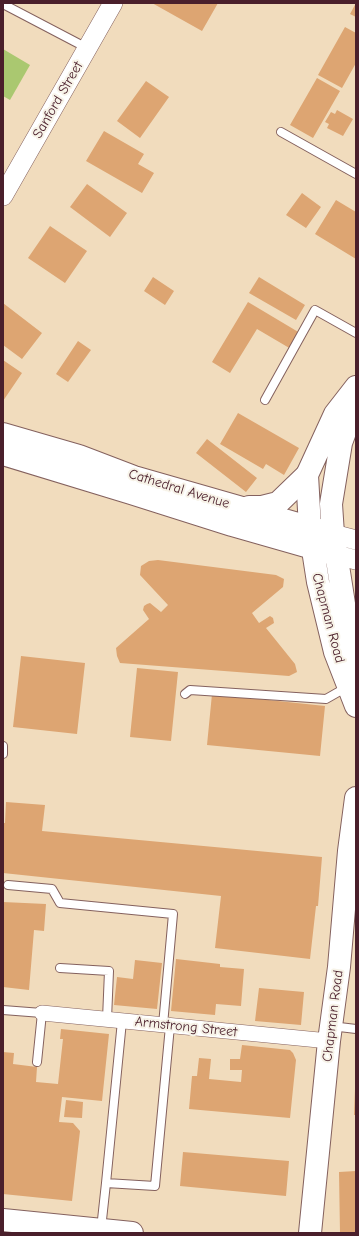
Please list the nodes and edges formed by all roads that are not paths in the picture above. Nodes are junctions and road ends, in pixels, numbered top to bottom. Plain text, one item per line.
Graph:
1 (112, 3) edge
2 (3, 4) edge
3 (87, 48) junction
4 (281, 132) dead end
5 (356, 174) edge
6 (3, 196) edge
7 (356, 332) edge
8 (356, 387) edge
9 (265, 400) dead end
10 (356, 402) edge
11 (3, 434) edge
12 (3, 454) edge
13 (307, 475) junction
14 (238, 507) junction
15 (310, 528) junction
16 (332, 534) junction
17 (356, 540) edge
18 (312, 549) junction
19 (346, 558) edge
20 (351, 615) edge
21 (354, 690) edge
22 (185, 694) dead end
23 (3, 746) edge
24 (3, 754) edge
25 (356, 798) edge
26 (352, 866) edge
27 (8, 885) dead end
28 (60, 968) dead end
29 (3, 1010) edge
30 (42, 1013) junction
31 (107, 1019) junction
32 (122, 1021) junction
33 (166, 1026) junction
34 (356, 1029) edge
35 (330, 1034) junction
36 (37, 1062) dead end
37 (106, 1183) junction
38 (3, 1220) edge
39 (101, 1230) junction
40 (132, 1233) edge
41 (310, 1233) edge

1 - 3 street, Sanford Street
2 - 3 lane
3 - 6 street, Sanford Street
4 - 5 lane
7 - 9 lane
8 - 13 main road
10 - 16 main road, Chapman Road
11 - 14 main road, Cathedral Avenue
12 - 18 main road, Cathedral Avenue
13 - 14 main road
13 - 15 main road, Chapman Road
14 - 15 main road, Cathedral Avenue
15 - 16 main road, Cathedral Avenue
15 - 18 main road, Chapman Road
16 - 17 street, Cathedral Avenue
16 - 19 main road, Chapman Road
18 - 19 main road, Cathedral Avenue
18 - 21 main road, Chapman Road
19 - 20 main road, Chapman Road
20 - 21 main road, Chapman Road
21 - 22 lane
23 - 24 lane
25 - 26 main road, Chapman Road
26 - 35 main road, Chapman Road
27 - 33 lane
28 - 31 lane
29 - 30 lane
30 - 31 street, Armstrong Street
30 - 36 lane
31 - 32 street, Armstrong Street
32 - 33 street, Armstrong Street
32 - 37 lane
33 - 35 street, Armstrong Street
33 - 37 lane
34 - 35 lane
35 - 41 main road, Chapman Road
37 - 39 lane
38 - 39 main road
39 - 40 main road

